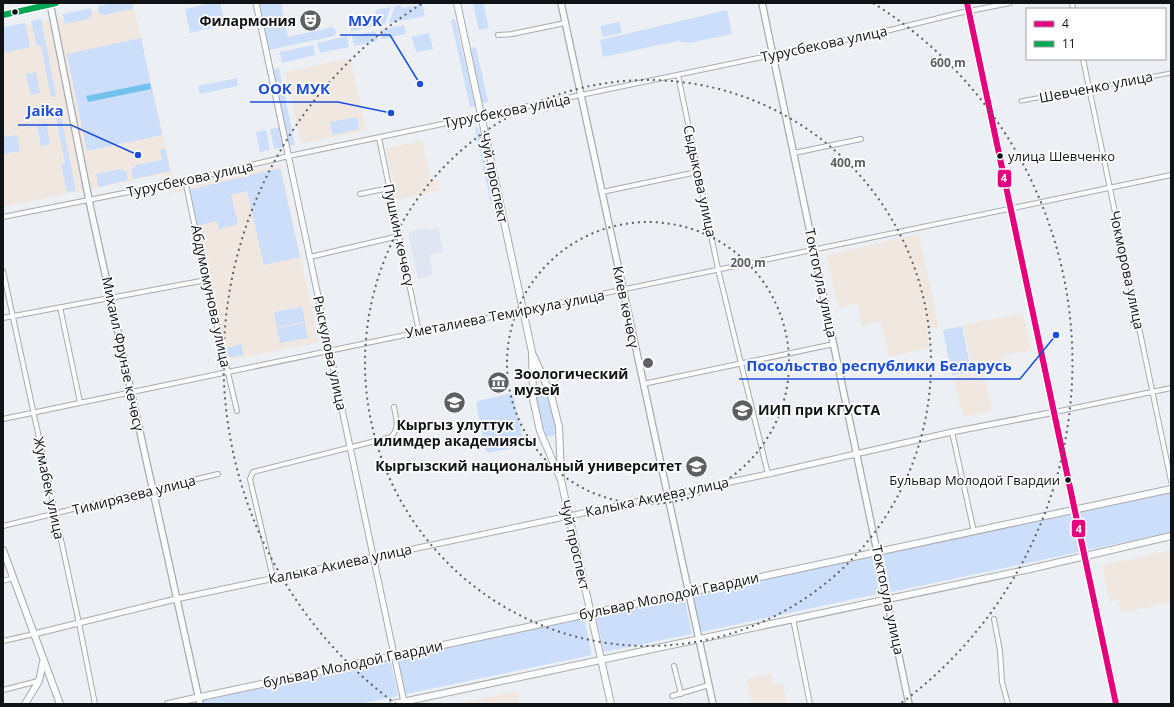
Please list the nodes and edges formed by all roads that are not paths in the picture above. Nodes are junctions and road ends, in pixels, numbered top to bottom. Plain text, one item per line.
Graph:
1 (52, 3) edge
2 (256, 3) edge
3 (457, 3) edge
4 (561, 3) edge
5 (762, 3) edge
6 (967, 3) edge
7 (1010, 3) edge
8 (968, 11) junction
9 (3, 15) edge
10 (565, 23) junction
11 (498, 35) dead end
12 (774, 55) junction
13 (1083, 60) edge
14 (1171, 73) edge
15 (678, 75) junction
16 (1089, 88) junction
17 (581, 96) junction
18 (1021, 101) dead end
19 (481, 116) junction
20 (379, 138) junction
21 (861, 139) dead end
22 (794, 153) junction
23 (289, 156) junction
24 (697, 172) junction
25 (1171, 175) edge
26 (185, 180) junction
27 (1110, 187) junction
28 (389, 188) junction
29 (602, 192) junction
30 (360, 194) dead end
31 (89, 200) junction
32 (1010, 209) junction
33 (3, 217) edge
34 (399, 236) junction
35 (814, 250) junction
36 (310, 257) junction
37 (718, 270) junction
38 (3, 271) edge
39 (206, 280) junction
40 (622, 290) junction
41 (111, 298) junction
42 (60, 307) junction
43 (523, 311) junction
44 (13, 316) junction
45 (3, 318) edge
46 (419, 332) junction
47 (834, 344) junction
48 (330, 350) junction
49 (532, 352) junction
50 (742, 362) junction
51 (227, 372) junction
52 (643, 384) junction
53 (1171, 388) edge
54 (132, 392) junction
55 (1152, 392) junction
56 (80, 402) junction
57 (394, 407) dead end
58 (237, 411) dead end
59 (33, 412) junction
60 (1055, 412) junction
61 (3, 419) edge
62 (952, 432) junction
63 (350, 447) junction
64 (857, 453) junction
65 (218, 474) dead end
66 (768, 474) junction
67 (561, 480) junction
68 (1171, 481) edge
69 (1171, 489) edge
70 (153, 491) junction
71 (667, 495) junction
72 (1075, 509) junction
73 (55, 514) junction
74 (568, 516) junction
75 (3, 526) edge
76 (974, 532) junction
77 (1171, 536) edge
78 (3, 550) edge
79 (878, 553) junction
80 (1085, 555) junction
81 (373, 557) junction
82 (14, 578) junction
83 (274, 578) junction
84 (3, 581) edge
85 (688, 592) junction
86 (176, 599) junction
87 (887, 599) junction
88 (590, 613) junction
89 (793, 618) junction
90 (994, 619) dead end
91 (79, 623) junction
92 (34, 634) junction
93 (699, 639) junction
94 (3, 641) edge
95 (394, 656) junction
96 (42, 658) junction
97 (601, 661) junction
98 (674, 666) dead end
99 (39, 681) junction
100 (709, 685) junction
101 (3, 690) edge
102 (681, 694) junction
103 (672, 696) dead end
104 (198, 697) junction
105 (404, 703) edge
106 (25, 704) edge
107 (60, 704) edge
108 (95, 704) edge
109 (168, 704) edge
110 (200, 704) edge
111 (392, 704) edge
112 (611, 704) edge
113 (713, 704) edge
114 (810, 704) edge
115 (909, 704) edge
116 (1008, 704) edge
117 (1116, 704) edge

1 - 9 main road
1 - 31 main road, Михаил Фрунзе көчөсү
2 - 23 street, Рыскулова улица
3 - 19 main road, Чуй проспект
4 - 10 main road, Киев көчөсү
5 - 12 main road, Токтогула улица
6 - 8 main road
7 - 8 street, Турусбекова улица
8 - 12 street, Турусбекова улица
8 - 32 main road
10 - 11 street
10 - 17 main road, Киев көчөсү
12 - 15 street, Турусбекова улица
12 - 22 main road, Токтогула улица
13 - 16 street, Чокморова улица
14 - 16 street, Шевченко улица
15 - 17 street, Турусбекова улица
15 - 24 street, Сыдыкова улица
16 - 18 street, Шевченко улица
16 - 27 street, Чокморова улица
17 - 19 street, Турусбекова улица
17 - 29 main road, Киев көчөсү
19 - 20 street, Турусбекова улица
19 - 43 main road, Чуй проспект
20 - 23 street, Турусбекова улица
20 - 28 street, Пушкин көчөсү
21 - 22 street
22 - 35 main road, Токтогула улица
23 - 26 street, Турусбекова улица
23 - 36 street, Рыскулова улица
24 - 29 street
24 - 37 street, Сыдыкова улица
25 - 27 street, Уметалиева Темиркула улица
26 - 31 street, Турусбекова улица
26 - 39 street, Абдумомунова улица
27 - 32 street, Уметалиева Темиркула улица
27 - 55 street, Чокморова улица
28 - 30 street
28 - 34 street, Пушкин көчөсү
29 - 40 main road, Киев көчөсү
31 - 33 street, Турусбекова улица
31 - 41 main road, Михаил Фрунзе көчөсү
32 - 35 street, Уметалиева Темиркула улица
32 - 60 main road
34 - 36 street
34 - 46 street, Пушкин көчөсү
35 - 37 street, Уметалиева Темиркула улица
35 - 47 main road, Токтогула улица
36 - 48 street, Рыскулова улица
37 - 40 street, Уметалиева Темиркула улица
37 - 50 street, Сыдыкова улица
38 - 44 street, Жумабек улица
39 - 41 street
39 - 51 street, Абдумомунова улица
40 - 43 street, Уметалиева Темиркула улица
40 - 52 main road, Киев көчөсү
41 - 42 street
41 - 54 main road, Михаил Фрунзе көчөсү
42 - 44 street
42 - 56 street
43 - 46 street, Уметалиева Темиркула улица
43 - 49 main road, Чуй проспект
44 - 45 street
44 - 59 street, Жумабек улица
46 - 48 street, Уметалиева Темиркула улица
47 - 50 street
47 - 64 main road, Токтогула улица
48 - 51 street, Уметалиева Темиркула улица
48 - 63 street, Рыскулова улица
49 - 67 main road, Чуй проспект
49 - 67 main road, Чуй проспект
50 - 52 street
50 - 66 street, Сыдыкова улица
51 - 54 street, Уметалиева Темиркула улица
51 - 58 street, Абдумомунова улица
52 - 71 main road, Киев көчөсү
53 - 55 street, Калыка Акиева улица
54 - 56 street, Уметалиева Темиркула улица
54 - 70 main road, Михаил Фрунзе көчөсү
55 - 60 street, Калыка Акиева улица
55 - 68 street, Чокморова улица
56 - 59 street, Уметалиева Темиркула улица
57 - 63 street
59 - 61 street, Уметалиева Темиркула улица
59 - 73 street, Жумабек улица
60 - 62 street, Калыка Акиева улица
60 - 72 main road
62 - 64 street, Калыка Акиева улица
62 - 76 street
63 - 81 street, Рыскулова улица
63 - 83 street
64 - 66 street, Калыка Акиева улица
64 - 79 main road, Токтогула улица
65 - 70 street, Тимирязева улица
66 - 71 street, Калыка Акиева улица
67 - 74 main road, Чуй проспект
69 - 72 main road, бульвар Молодой Гвардии
70 - 73 street, Тимирязева улица
70 - 86 main road, Михаил Фрунзе көчөсү
71 - 74 street, Калыка Акиева улица
71 - 85 main road, Киев көчөсү
72 - 76 main road, бульвар Молодой Гвардии
72 - 80 main road
73 - 75 street, Тимирязева улица
73 - 91 street, Жумабек улица
74 - 81 street, Калыка Акиева улица
74 - 88 main road, Чуй проспект
76 - 79 main road, бульвар Молодой Гвардии
77 - 80 main road
78 - 82 main road
79 - 85 main road, бульвар Молодой Гвардии
79 - 87 main road, Токтогула улица
80 - 87 main road
80 - 117 main road
81 - 83 street, Калыка Акиева улица
81 - 95 street, Рыскулова улица
82 - 84 street
82 - 92 main road
83 - 86 street, Калыка Акиева улица
85 - 88 main road, бульвар Молодой Гвардии
85 - 93 main road, Киев көчөсү
86 - 91 street, Калыка Акиева улица
86 - 104 main road, Михаил Фрунзе көчөсү
87 - 89 main road
87 - 115 main road, Токтогула улица
88 - 95 main road, бульвар Молодой Гвардии
88 - 97 main road, Чуй проспект
89 - 93 main road
89 - 114 street
90 - 116 street
91 - 92 street, Калыка Акиева улица
91 - 108 street, Жумабек улица
92 - 94 street, Калыка Акиева улица
92 - 96 main road
93 - 97 main road
93 - 100 main road, Киев көчөсү
95 - 104 main road, бульвар Молодой Гвардии
95 - 105 street, Рыскулова улица
96 - 99 main road
96 - 107 main road
97 - 105 main road
97 - 112 main road, Чуй проспект
98 - 102 street
99 - 101 street
99 - 106 main road
100 - 102 street
100 - 113 main road, Киев көчөсү
102 - 103 street
104 - 109 main road, бульвар Молодой Гвардии
104 - 110 main road, Михаил Фрунзе көчөсү
105 - 111 main road

